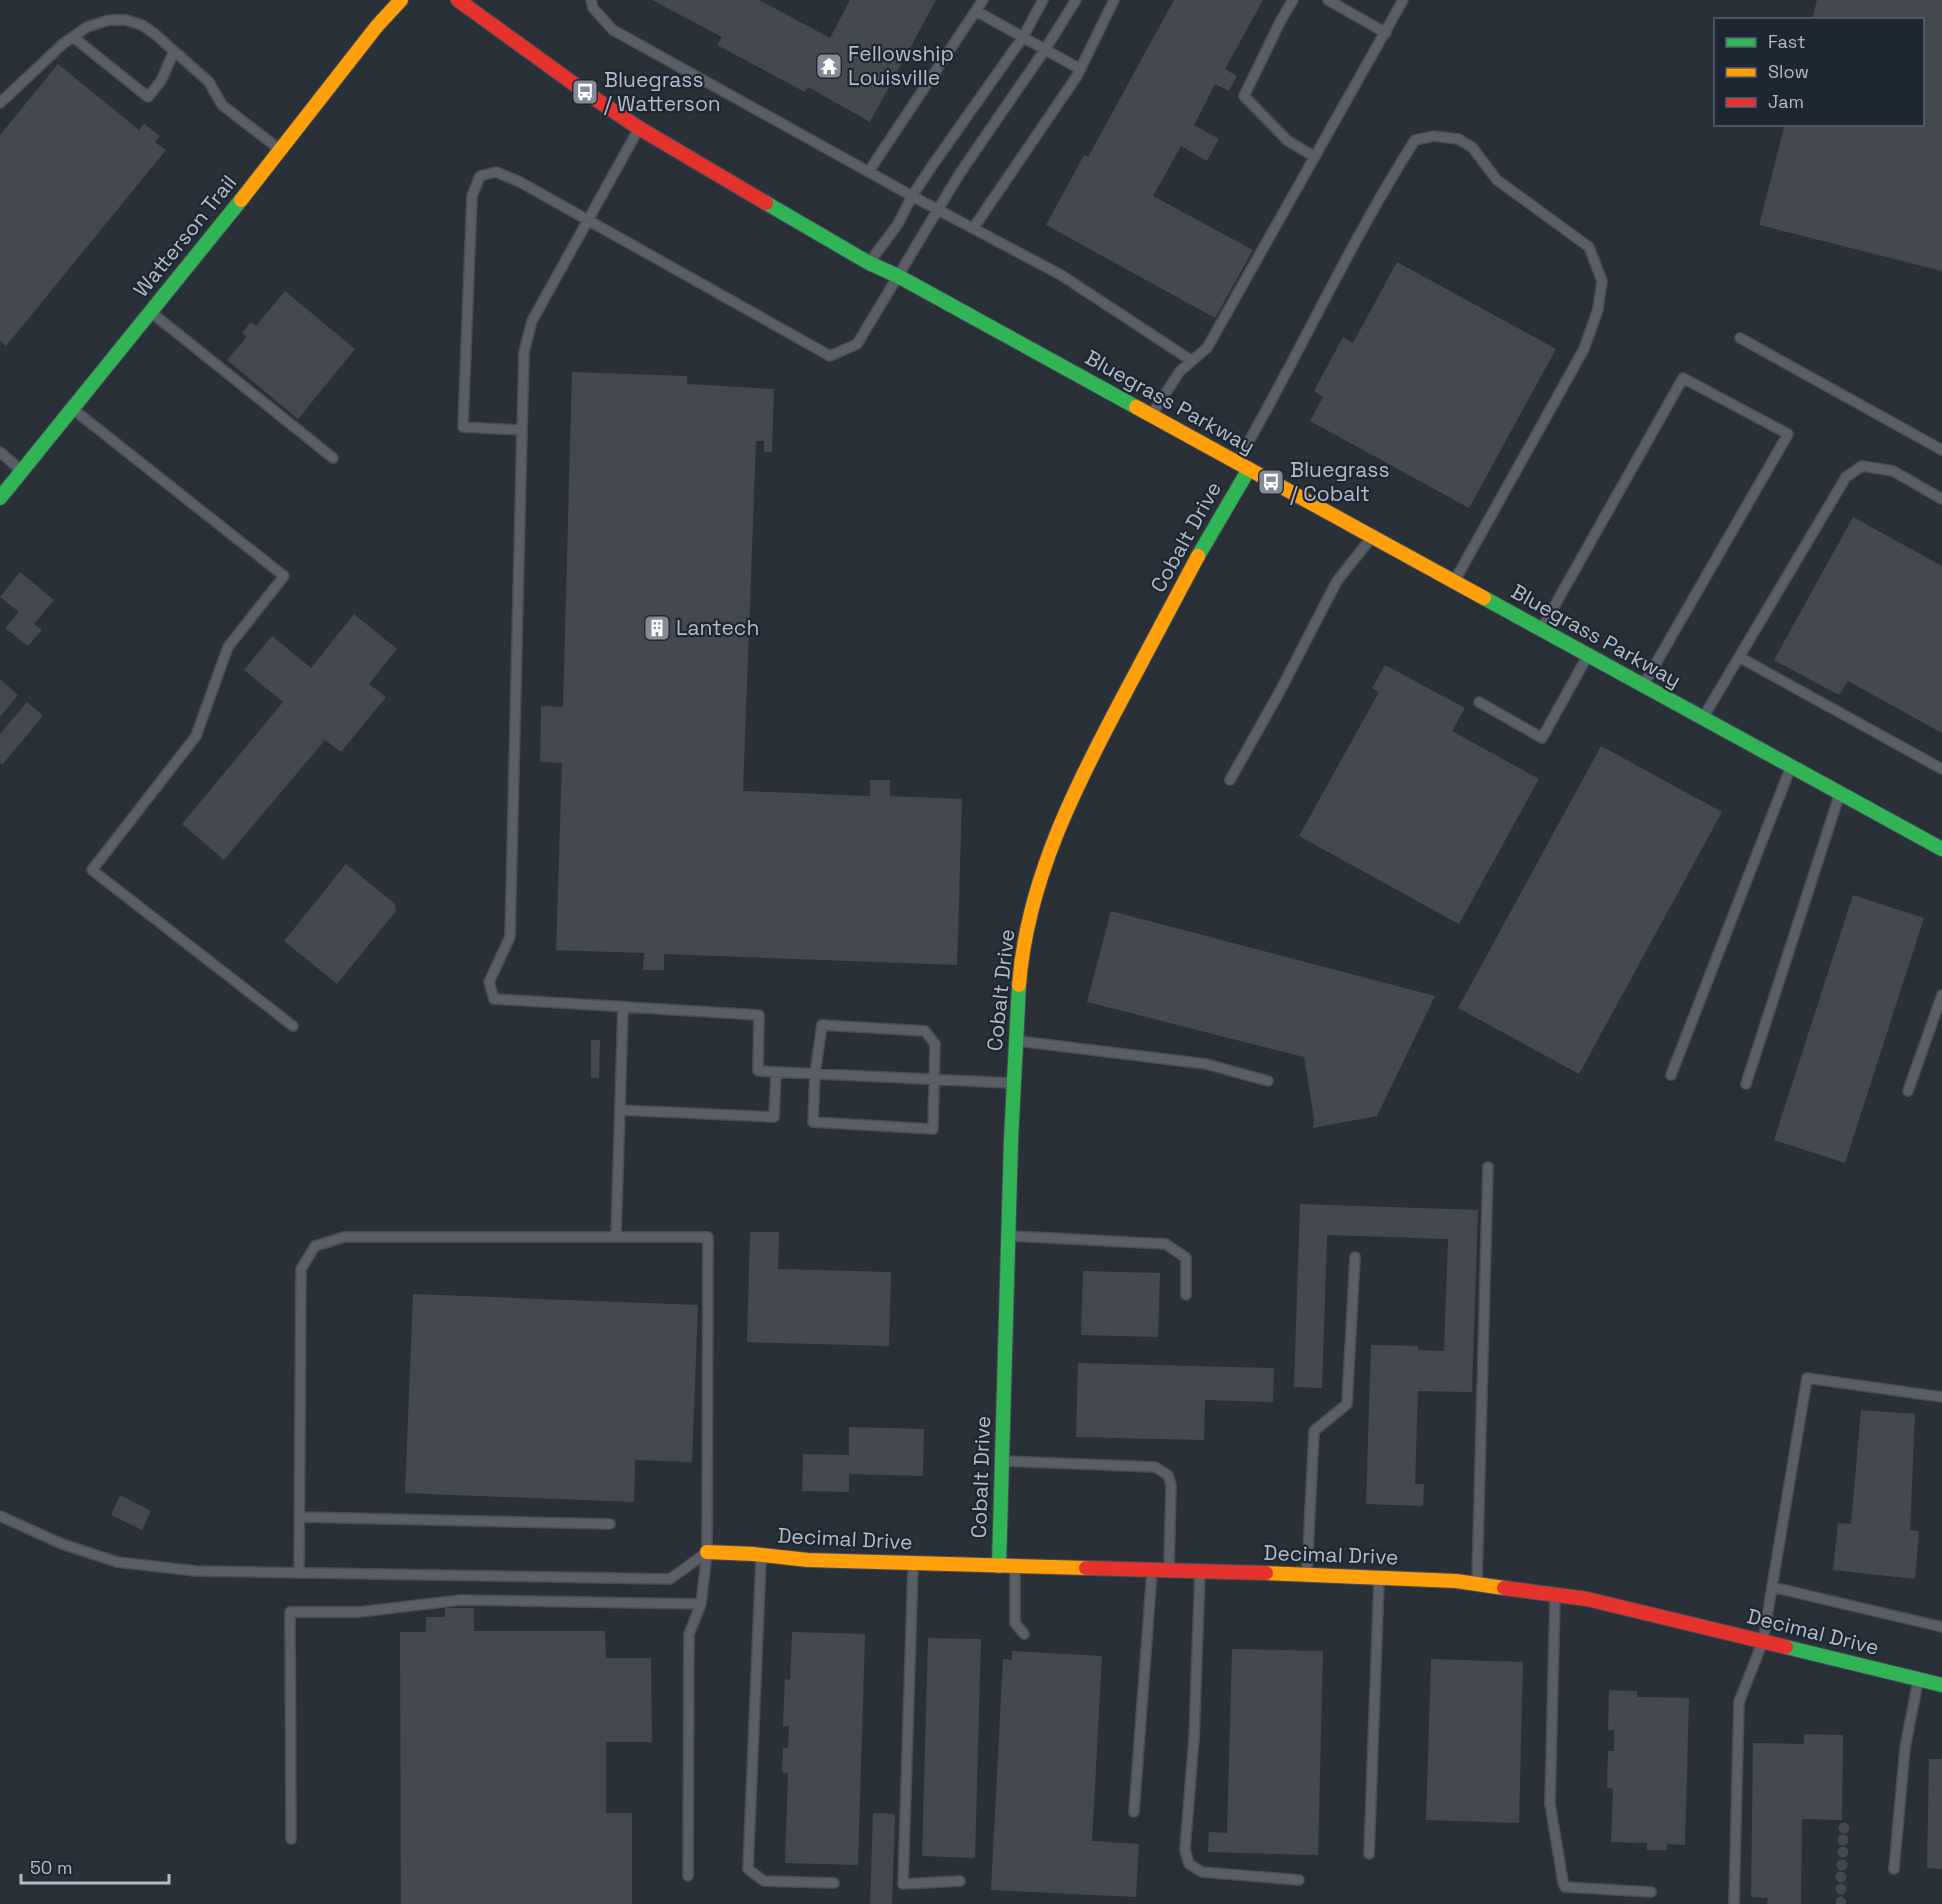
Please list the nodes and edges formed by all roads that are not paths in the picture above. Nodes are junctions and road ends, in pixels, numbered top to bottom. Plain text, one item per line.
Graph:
1 (401, 0) edge
2 (458, 0) edge
3 (591, 0) edge
4 (983, 0) edge
5 (1043, 0) edge
6 (1076, 0) edge
7 (1114, 0) edge
8 (1293, 0) edge
9 (1328, 0) edge
10 (1403, 0) edge
11 (976, 11) junction
12 (1386, 33) junction
13 (73, 37) junction
14 (1023, 37) junction
15 (174, 51) junction
16 (1044, 51) junction
17 (1080, 69) junction
18 (0, 103) edge
19 (639, 128) junction
20 (281, 151) junction
21 (1316, 158) junction
22 (869, 171) junction
23 (912, 196) junction
24 (937, 209) junction
25 (588, 220) junction
26 (974, 227) junction
27 (869, 263) junction
28 (898, 276) junction
29 (150, 312) junction
30 (1740, 338) dead end
31 (1192, 360) junction
32 (72, 409) junction
33 (1151, 416) junction
34 (522, 430) junction
35 (1942, 450) edge
36 (0, 452) edge
37 (333, 458) dead end
38 (1242, 466) junction
39 (22, 471) junction
40 (0, 498) edge
41 (1942, 499) edge
42 (1372, 537) junction
43 (1453, 582) junction
44 (1541, 630) junction
45 (1588, 655) junction
46 (1739, 657) junction
47 (1643, 686) junction
48 (1479, 702) dead end
49 (1702, 718) junction
50 (1791, 767) junction
51 (1942, 769) edge
52 (1230, 780) dead end
53 (1840, 794) junction
54 (1942, 849) edge
55 (1942, 995) edge
56 (622, 1007) junction
57 (294, 1026) dead end
58 (1015, 1040) junction
59 (776, 1072) junction
60 (815, 1074) junction
61 (1671, 1075) dead end
62 (935, 1080) junction
63 (1269, 1081) dead end
64 (1013, 1084) junction
65 (1746, 1084) dead end
66 (1908, 1090) dead end
67 (620, 1110) junction
68 (1488, 1167) dead end
69 (1008, 1235) junction
70 (616, 1237) junction
71 (1355, 1257) dead end
72 (1186, 1295) dead end
73 (1942, 1397) edge
74 (1002, 1461) junction
75 (0, 1516) edge
76 (299, 1517) junction
77 (610, 1524) dead end
78 (707, 1552) junction
79 (761, 1555) junction
80 (913, 1564) junction
81 (999, 1566) junction
82 (1015, 1567) junction
83 (1152, 1571) junction
84 (1169, 1572) junction
85 (1200, 1572) junction
86 (299, 1573) junction
87 (1306, 1575) junction
88 (1379, 1577) junction
89 (1477, 1584) junction
90 (1772, 1587) junction
91 (1556, 1594) junction
92 (701, 1604) junction
93 (1942, 1628) edge
94 (1024, 1634) dead end
95 (1763, 1641) junction
96 (1919, 1679) junction
97 (1942, 1685) edge
98 (1134, 1812) dead end
99 (291, 1839) dead end
100 (1369, 1854) dead end
101 (1894, 1869) dead end
102 (688, 1876) dead end
103 (1299, 1880) dead end
104 (960, 1881) dead end
105 (834, 1883) dead end
106 (1651, 1892) dead end
107 (1734, 1904) edge

1 - 20 street, Watterson Trail
2 - 19 street, Bluegrass Parkway
3 - 22 lane
4 - 11 lane
5 - 14 lane
6 - 16 lane
7 - 17 lane
8 - 21 lane
9 - 12 lane
10 - 12 lane
11 - 14 lane
11 - 22 lane
12 - 21 lane
13 - 15 lane
13 - 15 lane
13 - 18 lane
14 - 16 lane
14 - 23 lane
15 - 20 lane
16 - 17 lane
16 - 24 lane
17 - 26 lane
19 - 25 lane
19 - 27 street, Bluegrass Parkway
20 - 29 street, Watterson Trail
21 - 31 lane
22 - 23 lane
23 - 24 lane
23 - 27 lane
24 - 26 lane
24 - 28 lane
25 - 28 lane
25 - 34 lane
25 - 34 lane
26 - 31 lane
27 - 28 street, Bluegrass Parkway
28 - 33 street, Bluegrass Parkway
29 - 32 street, Watterson Trail
29 - 37 lane
30 - 35 lane
31 - 33 lane
32 - 39 street, Watterson Trail
32 - 57 lane
33 - 38 street, Bluegrass Parkway
34 - 56 lane
36 - 39 lane
38 - 42 street, Bluegrass Parkway
38 - 43 lane
38 - 58 street, Cobalt Drive
39 - 40 street, Watterson Trail
41 - 46 lane
42 - 43 street, Bluegrass Parkway
42 - 52 lane
43 - 44 street, Bluegrass Parkway
44 - 45 street, Bluegrass Parkway
44 - 47 lane
45 - 47 street, Bluegrass Parkway
45 - 48 lane
46 - 49 lane
46 - 51 lane
47 - 49 street, Bluegrass Parkway
49 - 50 street, Bluegrass Parkway
50 - 53 street, Bluegrass Parkway
50 - 61 lane
53 - 54 street, Bluegrass Parkway
53 - 65 lane
55 - 66 lane
56 - 59 lane
56 - 67 lane
58 - 63 lane
58 - 64 street, Cobalt Drive
59 - 60 lane
59 - 67 lane
60 - 62 lane
60 - 62 lane
60 - 62 lane
62 - 64 lane
64 - 69 street, Cobalt Drive
67 - 70 lane
68 - 89 lane
69 - 72 lane
69 - 74 street, Cobalt Drive
70 - 76 lane
70 - 78 lane
71 - 87 lane
73 - 90 lane
74 - 81 street, Cobalt Drive
74 - 84 lane
75 - 86 lane
76 - 77 lane
76 - 86 lane
78 - 79 street, Decimal Drive
78 - 86 lane
78 - 92 lane
79 - 80 street, Decimal Drive
79 - 105 lane
80 - 81 street, Decimal Drive
80 - 104 lane
81 - 82 street, Decimal Drive
82 - 83 street, Decimal Drive
82 - 94 lane
83 - 84 street, Decimal Drive
83 - 98 lane
84 - 85 street, Decimal Drive
85 - 87 street, Decimal Drive
85 - 103 lane
87 - 88 street, Decimal Drive
88 - 89 street, Decimal Drive
88 - 100 lane
89 - 91 street, Decimal Drive
90 - 93 lane
90 - 95 lane
91 - 95 street, Decimal Drive
91 - 106 lane
92 - 99 lane
92 - 102 lane
95 - 96 street, Decimal Drive
95 - 107 lane
96 - 97 street, Decimal Drive
96 - 101 lane

